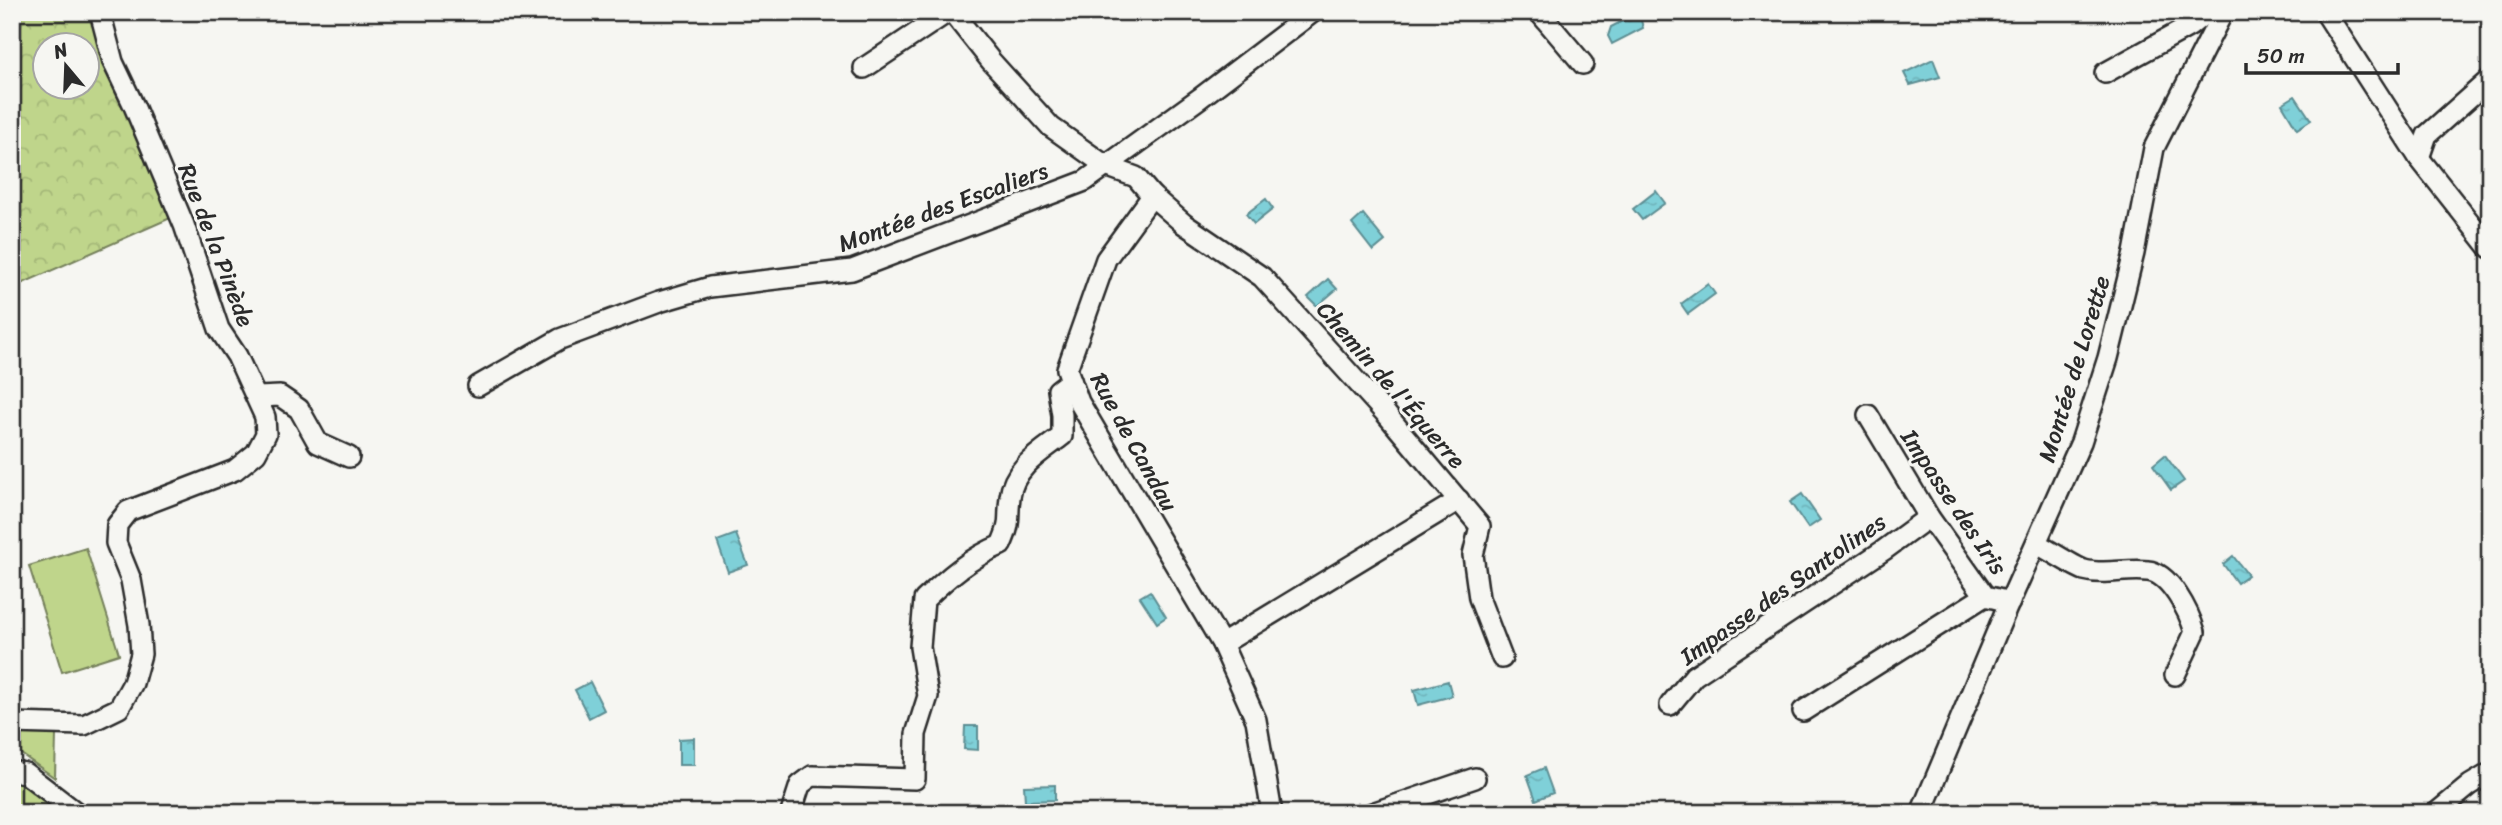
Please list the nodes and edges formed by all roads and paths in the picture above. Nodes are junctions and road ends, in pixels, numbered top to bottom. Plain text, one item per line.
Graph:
1 (100, 12) edge
2 (950, 12) edge
3 (1313, 12) edge
4 (1539, 12) edge
5 (2207, 12) edge
6 (2223, 12) edge
7 (2325, 12) edge
8 (1583, 64) dead end
9 (864, 68) dead end
10 (2105, 73) dead end
11 (2490, 79) edge
12 (2419, 158) junction
13 (1106, 166) junction
14 (1152, 196) junction
15 (2490, 248) edge
16 (1071, 380) junction
17 (478, 386) dead end
18 (258, 397) junction
19 (1868, 415) dead end
20 (349, 457) dead end
21 (1459, 500) junction
22 (1929, 517) junction
23 (2037, 544) junction
24 (1985, 596) junction
25 (2010, 602) junction
26 (1222, 644) junction
27 (1502, 658) dead end
28 (2175, 676) dead end
29 (1670, 705) dead end
30 (1803, 712) dead end
31 (12, 723) edge
32 (12, 771) edge
33 (2490, 773) edge
34 (1475, 778) dead end
35 (77, 813) edge
36 (791, 813) edge
37 (1272, 813) edge
38 (1372, 813) edge
39 (1921, 813) edge
40 (2436, 813) edge

1 - 18 street, Rue de la Pinède
2 - 9 street
2 - 13 street
3 - 13 street
4 - 8 street
5 - 10 street
6 - 23 street, Montée de Lorette
7 - 12 street
11 - 12 street
12 - 15 street
13 - 14 street
13 - 17 street, Montée des Escaliers
14 - 16 street, Rue de Candau
14 - 21 street, Chemin de l'Équerre
16 - 26 street, Rue de Candau
16 - 36 street
18 - 20 street
18 - 31 street, Rue de la Pinède
19 - 22 street, Impasse des Iris
21 - 26 street
21 - 27 street, Chemin de l'Équerre
22 - 24 street, Impasse des Iris
22 - 29 street, Impasse des Santolines
23 - 25 street, Montée de Lorette
23 - 28 street
24 - 25 street, Impasse des Iris
24 - 30 street
25 - 39 street, Montée de Lorette
26 - 37 street, Rue de Candau
32 - 35 street
33 - 40 street
34 - 38 street

